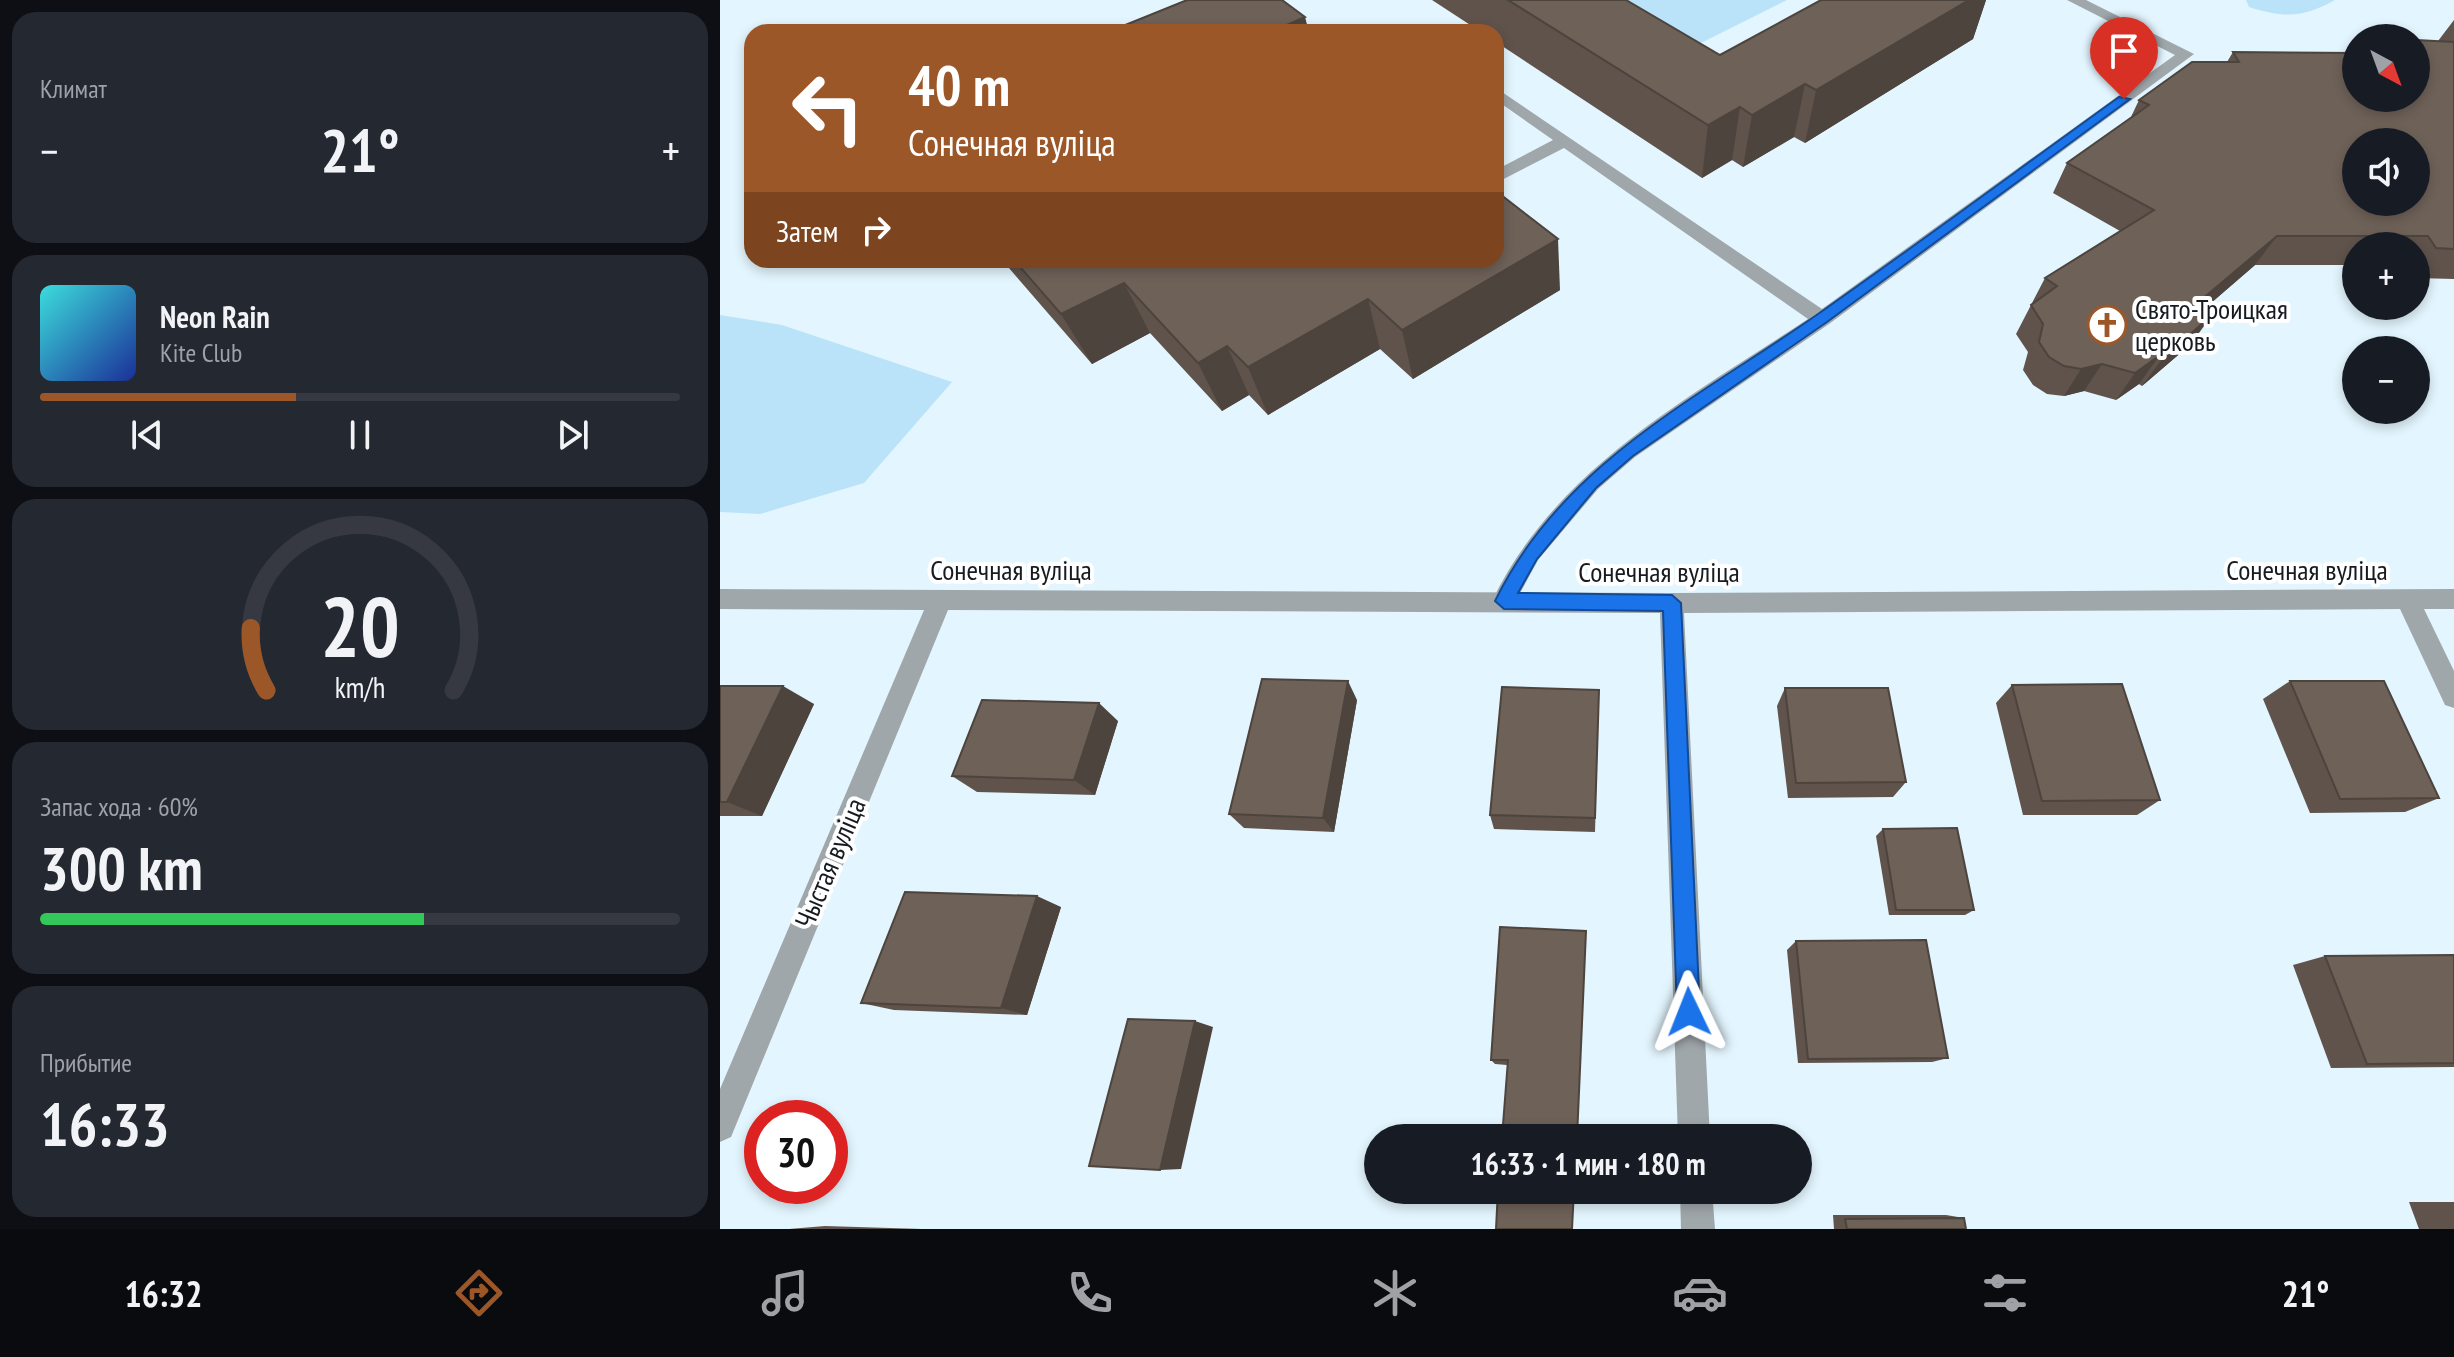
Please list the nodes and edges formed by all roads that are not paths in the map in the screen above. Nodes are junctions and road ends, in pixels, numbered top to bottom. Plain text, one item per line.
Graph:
1 (2074, 0) edge
2 (1504, 99) edge
3 (1565, 141) junction
4 (1504, 173) edge
5 (1822, 319) junction
6 (720, 599) edge
7 (2407, 599) junction
8 (2454, 599) edge
9 (940, 600) junction
10 (1504, 601) junction
11 (1672, 603) junction
12 (2454, 697) edge
13 (1693, 1124) edge
14 (720, 1126) edge
15 (1697, 1204) edge
16 (1698, 1229) edge

1 - 5 street
2 - 3 street
3 - 4 street
3 - 5 street
5 - 10 street
6 - 9 street, Сонечная вуліца
7 - 8 street, Сонечная вуліца
7 - 11 street, Сонечная вуліца
7 - 12 street
9 - 10 street, Сонечная вуліца
9 - 14 street, Чыстая вуліца
10 - 11 street, Сонечная вуліца
11 - 13 street
15 - 16 street

